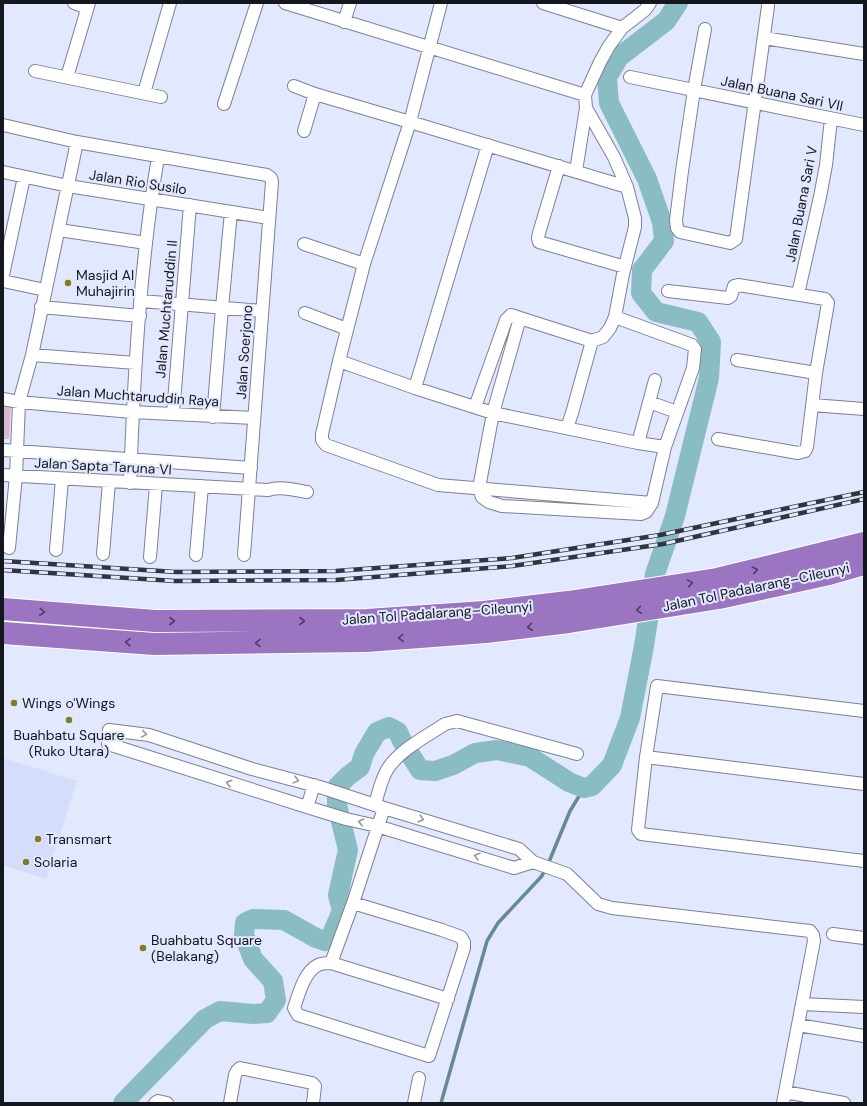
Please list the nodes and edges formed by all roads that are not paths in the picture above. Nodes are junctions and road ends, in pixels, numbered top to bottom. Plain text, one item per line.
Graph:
1 (74, 3) edge
2 (170, 3) edge
3 (257, 3) edge
4 (286, 3) edge
5 (350, 3) edge
6 (441, 3) edge
7 (543, 3) edge
8 (650, 3) edge
9 (88, 5) edge
10 (768, 6) dead end
11 (344, 22) junction
12 (622, 28) junction
13 (705, 29) dead end
14 (764, 38) junction
15 (430, 48) junction
16 (864, 54) edge
17 (35, 71) dead end
18 (67, 77) junction
19 (630, 77) dead end
20 (294, 86) dead end
21 (694, 90) junction
22 (144, 93) junction
23 (315, 94) junction
24 (585, 95) junction
25 (161, 98) dead end
26 (756, 102) junction
27 (224, 104) dead end
28 (586, 108) junction
29 (831, 119) junction
30 (410, 122) junction
31 (3, 125) edge
32 (864, 125) edge
33 (304, 131) dead end
34 (78, 142) junction
35 (488, 145) junction
36 (158, 156) junction
37 (559, 166) junction
38 (576, 171) junction
39 (3, 172) edge
40 (24, 177) junction
41 (68, 186) junction
42 (627, 187) junction
43 (151, 199) junction
44 (190, 205) junction
45 (231, 212) junction
46 (269, 218) junction
47 (59, 230) junction
48 (146, 243) junction
49 (304, 244) dead end
50 (364, 264) junction
51 (625, 267) junction
52 (3, 275) edge
53 (3, 281) edge
54 (45, 290) junction
55 (668, 292) dead end
56 (798, 294) junction
57 (141, 301) junction
58 (182, 305) junction
59 (41, 307) junction
60 (222, 308) junction
61 (262, 311) junction
62 (305, 313) dead end
63 (140, 316) junction
64 (615, 317) junction
65 (520, 318) junction
66 (347, 328) junction
67 (592, 341) junction
68 (32, 355) junction
69 (737, 360) dead end
70 (339, 361) junction
71 (136, 363) junction
72 (816, 373) junction
73 (655, 380) dead end
74 (415, 388) junction
75 (3, 399) edge
76 (19, 402) junction
77 (649, 402) junction
78 (812, 404) junction
79 (475, 407) junction
80 (864, 409) edge
81 (132, 412) junction
82 (677, 412) junction
83 (493, 413) junction
84 (173, 414) junction
85 (213, 417) junction
86 (254, 418) junction
87 (567, 428) junction
88 (718, 439) dead end
89 (638, 443) junction
90 (665, 447) junction
91 (3, 450) edge
92 (17, 451) junction
93 (131, 460) junction
94 (251, 468) junction
95 (3, 475) edge
96 (16, 476) junction
97 (62, 479) junction
98 (109, 482) junction
99 (130, 483) junction
100 (156, 485) junction
101 (202, 486) junction
102 (479, 488) junction
103 (249, 489) junction
104 (307, 492) dead end
105 (864, 543) edge
106 (9, 548) dead end
107 (56, 550) dead end
108 (103, 554) dead end
109 (196, 555) dead end
110 (244, 555) dead end
111 (150, 557) dead end
112 (864, 564) edge
113 (718, 588) junction
114 (3, 609) edge
115 (569, 612) junction
116 (3, 633) edge
117 (864, 711) edge
118 (109, 730) dead end
119 (108, 744) dead end
120 (178, 744) junction
121 (201, 752) junction
122 (576, 754) dead end
123 (646, 757) junction
124 (171, 764) junction
125 (252, 769) junction
126 (193, 772) junction
127 (274, 774) junction
128 (864, 784) edge
129 (314, 785) junction
130 (244, 788) junction
131 (268, 795) junction
132 (379, 806) junction
133 (307, 807) junction
134 (377, 826) junction
135 (864, 860) edge
136 (537, 863) junction
137 (353, 903) junction
138 (833, 934) dead end
139 (864, 938) edge
140 (331, 963) junction
141 (448, 1000) junction
142 (802, 1004) junction
143 (864, 1007) edge
144 (798, 1025) junction
145 (864, 1036) edge
146 (419, 1078) dead end
147 (784, 1097) edge
148 (155, 1103) edge
149 (167, 1103) edge
150 (230, 1103) edge
151 (313, 1103) edge
152 (414, 1103) edge
153 (844, 1103) edge

1 - 9 street
2 - 22 street
3 - 27 street
4 - 11 street
5 - 11 street
6 - 15 street
7 - 12 street
8 - 12 street
9 - 18 street
10 - 14 street
11 - 15 street
12 - 24 street
13 - 21 street
14 - 16 street
14 - 26 street
15 - 24 street
15 - 30 street
17 - 18 street
18 - 22 street
19 - 21 street, Jalan Buana Sari VII
20 - 23 street
21 - 26 street, Jalan Buana Sari VII
21 - 26 street
22 - 25 street
23 - 30 street
23 - 33 street
24 - 28 street
26 - 29 street, Jalan Buana Sari VII
28 - 38 street
28 - 42 street
29 - 32 street, Jalan Buana Sari VII
29 - 56 street, Jalan Buana Sari V
30 - 35 street
30 - 50 street
31 - 34 street, Jalan Soerjono
34 - 36 street, Jalan Soerjono
34 - 41 street
35 - 37 street
35 - 74 street
36 - 43 street
36 - 46 street, Jalan Soerjono
37 - 38 street
37 - 51 street
38 - 42 street
39 - 40 street, Jalan Rio Susilo
40 - 41 street, Jalan Rio Susilo
40 - 52 street
41 - 43 street, Jalan Rio Susilo
41 - 47 street
42 - 51 street
43 - 44 street, Jalan Rio Susilo
43 - 48 street
44 - 45 street, Jalan Rio Susilo
44 - 58 street, Jalan Muchtaruddin II
45 - 46 street, Jalan Rio Susilo
45 - 60 street
46 - 61 street, Jalan Soerjono
47 - 48 street
47 - 54 street
48 - 57 street
49 - 50 street
50 - 66 street
51 - 64 street
53 - 54 street
54 - 59 street
55 - 56 street
56 - 72 street
57 - 58 street
57 - 63 street
58 - 60 street
58 - 84 street, Jalan Muchtaruddin II
59 - 63 street
59 - 68 street
60 - 61 street
60 - 85 street
61 - 86 street, Jalan Soerjono
62 - 66 street
63 - 71 street
64 - 67 street
64 - 82 street
65 - 67 street
65 - 79 street
65 - 83 street
66 - 70 street
67 - 87 street
68 - 71 street
68 - 76 street
69 - 72 street
70 - 74 street
70 - 102 street
71 - 81 street
72 - 78 street
73 - 77 street
74 - 79 street
75 - 76 street, Jalan Muchtaruddin Raya
76 - 81 street, Jalan Muchtaruddin Raya
76 - 92 street
77 - 82 street
77 - 89 street
78 - 80 street
78 - 88 street
79 - 83 street
81 - 84 street, Jalan Muchtaruddin Raya
81 - 93 street
82 - 90 street
83 - 87 street
83 - 102 street
84 - 85 street, Jalan Muchtaruddin Raya
85 - 86 street, Jalan Muchtaruddin Raya
86 - 94 street, Jalan Soerjono
87 - 89 street
89 - 90 street
90 - 102 street
91 - 92 street
92 - 93 street
92 - 96 street
93 - 94 street
93 - 99 street
94 - 103 street, Jalan Soerjono
95 - 96 street, Jalan Sapta Taruna VI
96 - 97 street, Jalan Sapta Taruna VI
96 - 106 street
97 - 98 street, Jalan Sapta Taruna VI
97 - 107 street
98 - 99 street, Jalan Sapta Taruna VI
98 - 108 street
99 - 100 street, Jalan Sapta Taruna VI
100 - 101 street, Jalan Sapta Taruna VI
100 - 111 street
101 - 103 street, Jalan Sapta Taruna VI
101 - 109 street
103 - 104 street, Jalan Sapta Taruna VI
103 - 110 street
113 -> 105 highway, Jalan Tol Padalarang–Cileunyi
112 - 113 highway, Jalan Tol Padalarang–Cileunyi
113 - 115 highway, Jalan Tol Padalarang–Cileunyi
114 -> 115 highway, Jalan Tol Padalarang–Cileunyi
115 -> 116 highway, Jalan Tol Padalarang–Cileunyi
117 - 123 street
118 -> 120 street
119 - 124 street
120 - 121 street
120 - 124 street
121 - 125 street
121 - 126 street
122 - 132 street
123 - 128 street
123 - 135 street
124 - 126 street
125 - 127 street
125 - 130 street
130 -> 126 street
127 -> 129 street
127 - 131 street
129 - 132 street
129 - 133 street
130 - 131 street
131 - 133 street
132 - 134 street
132 -> 136 street
134 -> 133 street
136 -> 134 street
134 - 137 street
136 - 142 street
137 - 140 street
137 - 141 street
138 - 139 street
140 - 141 street
140 - 141 street
142 - 143 street
142 - 144 street
144 - 145 street
144 - 147 street
146 - 152 street
147 - 153 street
148 - 149 street
150 - 151 street

